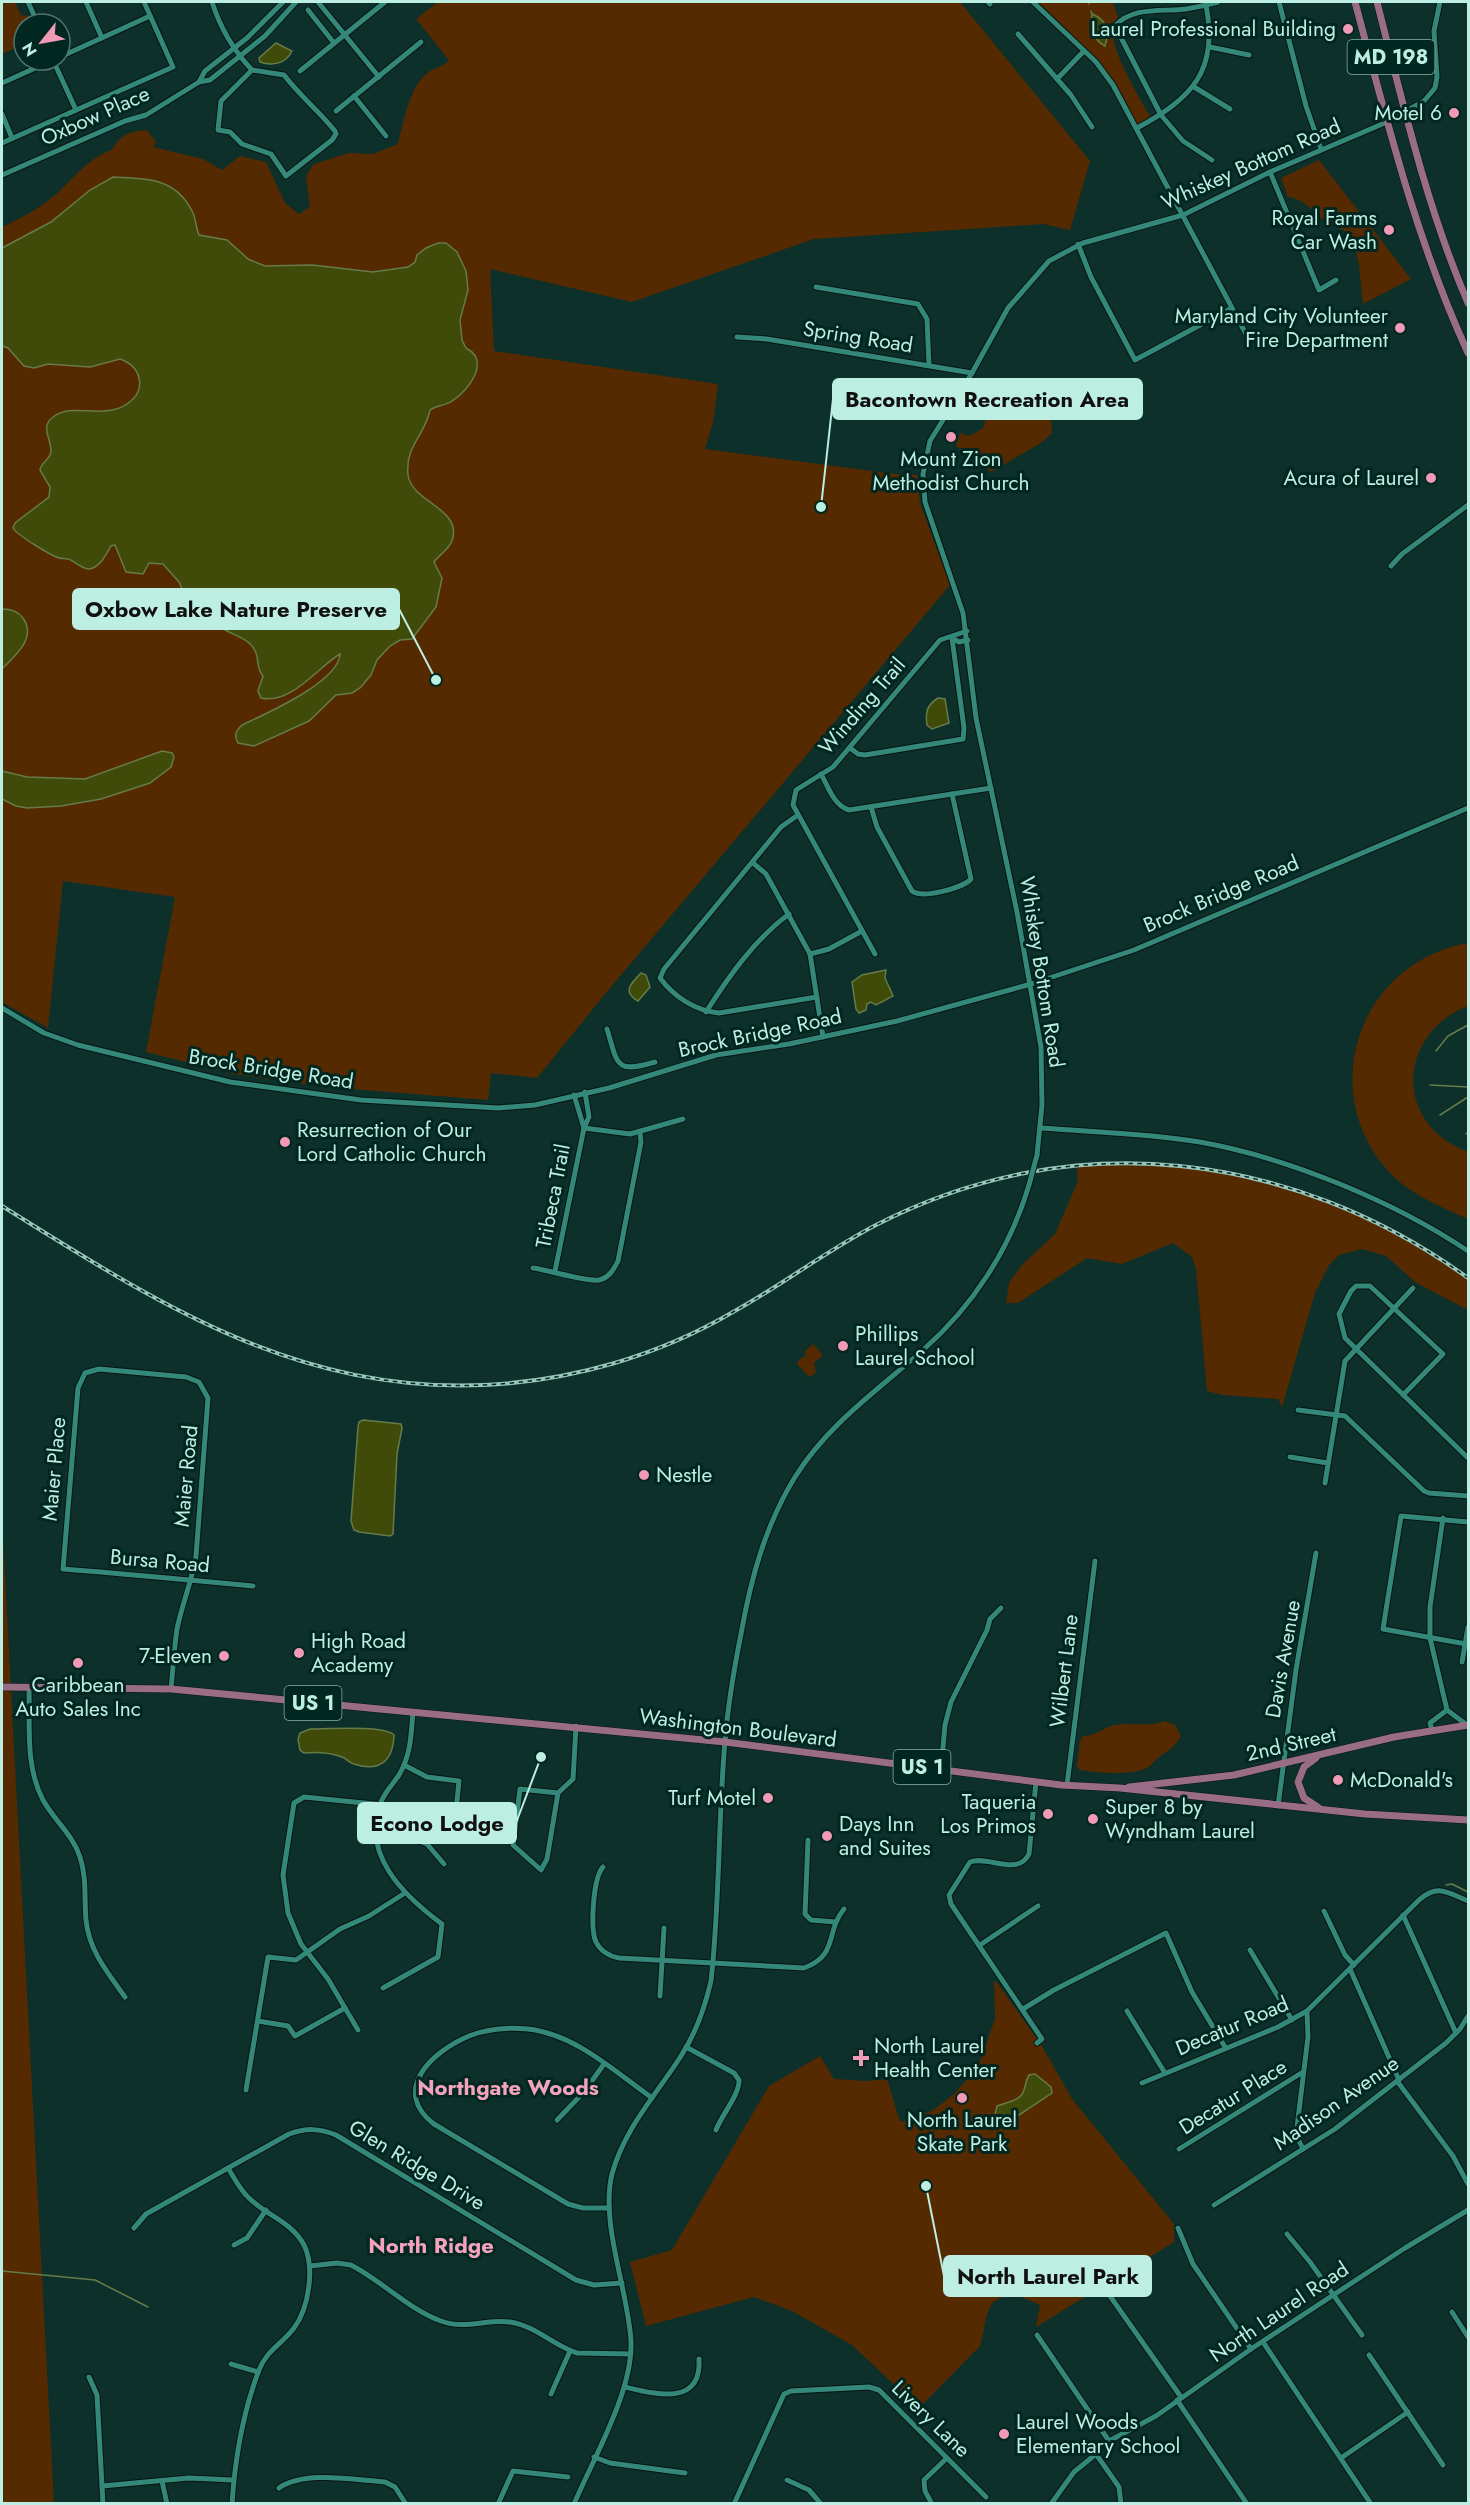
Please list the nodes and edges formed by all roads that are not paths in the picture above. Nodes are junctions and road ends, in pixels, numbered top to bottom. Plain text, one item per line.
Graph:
1 (86, 2) edge
2 (144, 2) edge
3 (212, 2) edge
4 (283, 2) edge
5 (296, 2) edge
6 (318, 2) edge
7 (385, 2) edge
8 (1033, 2) edge
9 (1218, 2) edge
10 (1279, 2) edge
11 (1355, 2) edge
12 (1377, 2) edge
13 (1440, 2) edge
14 (1206, 5) junction
15 (308, 10) dead end
16 (150, 16) junction
17 (344, 34) junction
18 (1018, 34) dead end
19 (102, 38) junction
20 (334, 42) junction
21 (421, 42) dead end
22 (1210, 47) junction
23 (235, 48) junction
24 (1084, 51) junction
25 (72, 52) edge
26 (1250, 55) dead end
27 (240, 58) junction
28 (252, 70) junction
29 (300, 70) dead end
30 (26, 72) edge
31 (59, 72) edge
32 (379, 76) junction
33 (1057, 79) junction
34 (199, 82) junction
35 (2, 83) edge
36 (1194, 87) junction
37 (354, 96) junction
38 (1230, 109) dead end
39 (76, 110) junction
40 (336, 111) dead end
41 (1405, 112) junction
42 (2, 114) edge
43 (1161, 115) junction
44 (1387, 122) junction
45 (1092, 127) dead end
46 (1137, 128) junction
47 (386, 136) dead end
48 (12, 138) junction
49 (2, 143) edge
50 (1321, 149) junction
51 (1212, 160) dead end
52 (1270, 172) junction
53 (2, 175) edge
54 (1183, 215) junction
55 (1078, 244) junction
56 (1336, 280) dead end
57 (816, 287) dead end
58 (1468, 303) edge
59 (1233, 309) junction
60 (1246, 334) dead end
61 (737, 338) dead end
62 (1468, 353) edge
63 (929, 365) junction
64 (972, 373) junction
65 (1468, 505) edge
66 (1391, 566) dead end
67 (967, 632) junction
68 (952, 638) junction
69 (968, 640) junction
70 (850, 748) junction
71 (821, 774) junction
72 (991, 788) junction
73 (952, 794) junction
74 (871, 807) junction
75 (1468, 808) edge
76 (798, 815) junction
77 (753, 862) junction
78 (789, 914) junction
79 (862, 931) junction
80 (810, 954) junction
81 (875, 954) dead end
82 (1031, 984) junction
83 (817, 998) junction
84 (2, 1008) edge
85 (706, 1012) junction
86 (607, 1029) dead end
87 (824, 1037) junction
88 (655, 1062) dead end
89 (628, 1069) junction
90 (632, 1081) junction
91 (585, 1092) junction
92 (574, 1095) junction
93 (682, 1119) dead end
94 (584, 1128) junction
95 (1041, 1128) junction
96 (640, 1132) junction
97 (1468, 1251) edge
98 (533, 1268) dead end
99 (555, 1271) junction
100 (1413, 1288) dead end
101 (1394, 1308) junction
102 (1356, 1349) junction
103 (85, 1373) joint
104 (1403, 1395) junction
105 (1299, 1410) dead end
106 (1336, 1415) junction
107 (1290, 1457) dead end
108 (1468, 1458) edge
109 (1328, 1463) junction
110 (1325, 1482) dead end
111 (1468, 1496) edge
112 (1443, 1518) junction
113 (1468, 1522) edge
114 (1316, 1553) dead end
115 (1095, 1561) dead end
116 (63, 1569) joint
117 (190, 1580) junction
118 (254, 1586) dead end
119 (1001, 1608) dead end
120 (1468, 1627) edge
121 (1430, 1638) junction
122 (1466, 1644) junction
123 (1462, 1662) dead end
124 (2, 1687) edge
125 (29, 1688) junction
126 (171, 1689) junction
127 (1447, 1710) junction
128 (413, 1713) junction
129 (1468, 1725) edge
130 (576, 1726) junction
131 (1432, 1730) junction
132 (725, 1742) junction
133 (1323, 1754) junction
134 (1283, 1764) junction
135 (404, 1765) junction
136 (941, 1769) junction
137 (1036, 1782) junction
138 (1066, 1785) junction
139 (1120, 1788) junction
140 (558, 1792) junction
141 (381, 1804) junction
142 (1278, 1806) junction
143 (1323, 1811) junction
144 (1468, 1820) edge
145 (453, 1840) dead end
146 (808, 1840) dead end
147 (444, 1864) dead end
148 (603, 1868) dead end
149 (405, 1893) junction
150 (1468, 1901) edge
151 (1038, 1906) dead end
152 (844, 1909) dead end
153 (1324, 1911) dead end
154 (1403, 1915) junction
155 (836, 1922) junction
156 (663, 1928) dead end
157 (980, 1945) junction
158 (1250, 1950) dead end
159 (307, 1953) junction
160 (662, 1960) junction
161 (713, 1963) junction
162 (1352, 1967) junction
163 (383, 1988) dead end
164 (660, 1996) dead end
165 (126, 1997) dead end
166 (345, 2008) junction
167 (1023, 2009) junction
168 (1127, 2011) dead end
169 (1307, 2011) junction
170 (1468, 2016) edge
171 (1292, 2020) junction
172 (258, 2021) junction
173 (358, 2030) dead end
174 (1456, 2033) junction
175 (1037, 2043) dead end
176 (686, 2047) junction
177 (1225, 2047) junction
178 (604, 2064) junction
179 (1304, 2072) junction
180 (1166, 2073) junction
181 (1398, 2080) junction
182 (1142, 2084) dead end
183 (246, 2090) dead end
184 (652, 2098) junction
185 (557, 2120) dead end
186 (716, 2130) dead end
187 (1179, 2149) dead end
188 (1303, 2149) junction
189 (228, 2168) junction
190 (1468, 2184) edge
191 (1214, 2205) dead end
192 (609, 2208) junction
193 (266, 2210) junction
194 (1468, 2210) edge
195 (134, 2228) dead end
196 (1178, 2228) dead end
197 (1287, 2234) dead end
198 (234, 2245) dead end
199 (310, 2266) junction
200 (622, 2283) junction
201 (1334, 2295) junction
202 (1110, 2296) dead end
203 (1452, 2312) dead end
204 (1362, 2335) dead end
205 (1037, 2336) dead end
206 (1468, 2337) edge
207 (1263, 2342) junction
208 (1251, 2349) junction
209 (570, 2351) junction
210 (631, 2354) junction
211 (1370, 2355) dead end
212 (699, 2359) dead end
213 (231, 2364) dead end
214 (258, 2372) junction
215 (89, 2377) dead end
216 (625, 2387) junction
217 (551, 2394) dead end
218 (1179, 2399) junction
219 (1408, 2412) junction
220 (594, 2457) junction
221 (947, 2458) junction
222 (1341, 2458) junction
223 (1443, 2465) dead end
224 (685, 2473) dead end
225 (568, 2477) dead end
226 (233, 2480) junction
227 (787, 2480) dead end
228 (162, 2481) junction
229 (102, 2486) junction
230 (279, 2488) dead end
231 (986, 2497) dead end
232 (103, 2504) edge
233 (167, 2504) edge
234 (232, 2504) edge
235 (406, 2504) edge
236 (498, 2504) edge
237 (574, 2504) edge
238 (734, 2504) edge
239 (821, 2504) edge
240 (932, 2504) edge
241 (1051, 2504) edge
242 (1121, 2504) edge
243 (1247, 2504) edge
244 (1371, 2504) edge

1 - 19 street
2 - 16 street
3 - 23 street
4 - 23 street, Oxbow Place
5 - 27 street, Oxbow Place
6 - 17 street
7 - 17 street
8 - 24 street
9 - 14 street
10 - 50 street
11 - 44 main road, MD 198
12 - 41 main road, MD 198
13 - 41 street, Whiskey Bottom Road
14 - 22 street
14 - 43 street
15 - 20 street
16 - 19 street
16 - 39 street
17 - 20 street
17 - 32 street
18 - 33 street
19 - 25 street
20 - 29 street
21 - 32 street
22 - 26 street
22 - 36 street
23 - 27 street
23 - 34 street, Oxbow Place
24 - 33 street
24 - 46 street
27 - 28 street
27 - 34 street, Oxbow Place
28 - 28 street
30 - 35 street
31 - 39 street
32 - 37 street
33 - 45 street
34 - 53 street, Oxbow Place
36 - 38 street
36 - 43 street
37 - 40 street
37 - 47 street
39 - 48 street
41 - 44 street, Whiskey Bottom Road
41 - 58 main road, MD 198
42 - 48 street
43 - 46 street
43 - 51 street
44 - 50 street, Whiskey Bottom Road
44 - 62 main road, MD 198
46 - 54 street
48 - 49 street
50 - 52 street, Whiskey Bottom Road
52 - 54 street, Whiskey Bottom Road
52 - 56 street
54 - 55 street, Whiskey Bottom Road
54 - 59 street
55 - 59 street
55 - 64 street, Whiskey Bottom Road
57 - 63 street
59 - 60 street
61 - 63 street, Spring Road
63 - 64 street, Spring Road
64 - 67 street, Whiskey Bottom Road
65 - 66 street
67 - 68 street, Winding Trail
67 - 69 street, Whiskey Bottom Road
68 - 69 street
68 - 70 street, Winding Trail
68 - 70 street
69 - 72 street, Whiskey Bottom Road
70 - 71 street, Winding Trail
71 - 74 street
71 - 76 street, Winding Trail
72 - 73 street
72 - 82 street, Whiskey Bottom Road
73 - 74 street
73 - 74 street
75 - 82 street, Brock Bridge Road
76 - 77 street
76 - 79 street
77 - 78 street
77 - 85 street
78 - 80 street
78 - 85 street
79 - 80 street
79 - 81 street
80 - 83 street
82 - 87 street, Brock Bridge Road
82 - 95 street, Whiskey Bottom Road
83 - 85 street
83 - 87 street
84 - 92 street, Brock Bridge Road
86 - 89 street
87 - 90 street, Brock Bridge Road
88 - 89 street
89 - 90 street
90 - 91 street, Brock Bridge Road
91 - 92 street, Brock Bridge Road
91 - 94 street, Tribeca Trail
92 - 94 street, Tribeca Trail
93 - 96 street
94 - 96 street
94 - 99 street, Tribeca Trail
95 - 97 street
95 - 132 street, Whiskey Bottom Road, bridge
96 - 99 street
98 - 99 street
100 - 101 street
101 - 102 street
101 - 102 street
101 - 104 street
102 - 104 street
102 - 106 street
103 - 116 street, Maier Place
103 - 117 street, Maier Road
104 - 108 street
105 - 106 street
106 - 109 street
106 - 111 street
107 - 109 street
109 - 110 street
112 - 113 street
112 - 121 street
112 - 121 street
114 - 134 street, Davis Avenue
115 - 138 street, Wilbert Lane
116 - 117 street, Bursa Road
117 - 118 street, Bursa Road
117 - 126 street, Maier Road
119 - 136 street
120 - 122 street
121 - 122 street
121 - 127 street
122 - 123 street
124 - 125 main road, Washington Boulevard / US 1
125 - 126 main road, Washington Boulevard / US 1
125 - 165 street
126 - 128 main road, Washington Boulevard / US 1
127 - 129 street
127 - 131 street
128 - 130 main road, Washington Boulevard / US 1
128 - 135 street
129 - 131 main road, 2nd Street / US 1
130 - 132 main road, Washington Boulevard / US 1
130 - 140 street
131 - 133 main road, 2nd Street / US 1
132 - 136 main road, Washington Boulevard / US 1
132 - 161 street, Whiskey Bottom Road
133 - 134 main road, 2nd Street / US 1
133 - 143 main road
134 - 139 main road, 2nd Street / US 1
134 - 142 street, Davis Avenue
135 - 141 street
135 - 145 street
136 - 137 main road, Washington Boulevard / US 1
137 - 138 main road, Washington Boulevard / US 1
137 - 157 street
138 - 139 main road, Washington Boulevard / US 1
139 - 142 main road, Washington Boulevard / US 1
140 - 140 street
141 - 147 street
141 - 149 street
141 - 159 street
142 - 143 main road, Washington Boulevard / US 1
143 - 144 main road, Washington Boulevard / US 1
146 - 155 street
148 - 160 street
149 - 159 street
149 - 163 street
150 - 154 street, Decatur Road
151 - 157 street
152 - 155 street
153 - 162 street
154 - 162 street, Decatur Road
154 - 174 street
155 - 161 street
156 - 160 street
157 - 167 street
158 - 171 street
159 - 166 street
159 - 172 street
160 - 161 street
160 - 164 street
161 - 176 street, Whiskey Bottom Road
162 - 169 street, Decatur Road
162 - 181 street
166 - 172 street
166 - 173 street
167 - 175 street
167 - 177 street
168 - 180 street
169 - 171 street, Decatur Road
169 - 179 street
170 - 174 street, Madison Avenue
171 - 177 street, Decatur Road
172 - 183 street
174 - 181 street, Madison Avenue
176 - 184 street, Whiskey Bottom Road
176 - 186 street
177 - 180 street, Decatur Road
178 - 184 street
178 - 185 street
178 - 192 street
179 - 187 street, Decatur Place
179 - 188 street
180 - 182 street, Decatur Road
181 - 188 street, Madison Avenue
181 - 190 street
184 - 192 street, Whiskey Bottom Road
188 - 191 street, Madison Avenue
189 - 193 street
189 - 195 street, Glen Ridge Drive
189 - 200 street, Glen Ridge Drive
192 - 200 street, Whiskey Bottom Road
193 - 198 street
193 - 199 street
194 - 201 street, North Laurel Road
196 - 208 street
197 - 201 street
199 - 209 street
199 - 214 street
200 - 210 street, Whiskey Bottom Road
201 - 204 street
201 - 207 street, North Laurel Road
202 - 218 street
203 - 206 street
205 - 218 street, North Laurel Road
207 - 208 street, North Laurel Road
207 - 222 street
208 - 218 street, North Laurel Road
209 - 210 street
209 - 217 street
210 - 216 street, Whiskey Bottom Road
211 - 219 street
212 - 216 street
213 - 214 street
214 - 226 street
215 - 229 street
216 - 220 street, Whiskey Bottom Road
218 - 243 street
219 - 222 street
219 - 223 street
220 - 224 street
220 - 237 street, Whiskey Bottom Road
221 - 231 street, Livery Lane
221 - 238 street, Livery Lane
221 - 240 street
222 - 244 street
225 - 236 street
226 - 228 street
226 - 234 street
227 - 239 street
228 - 229 street
228 - 233 street
229 - 232 street
230 - 235 street
241 - 242 street

